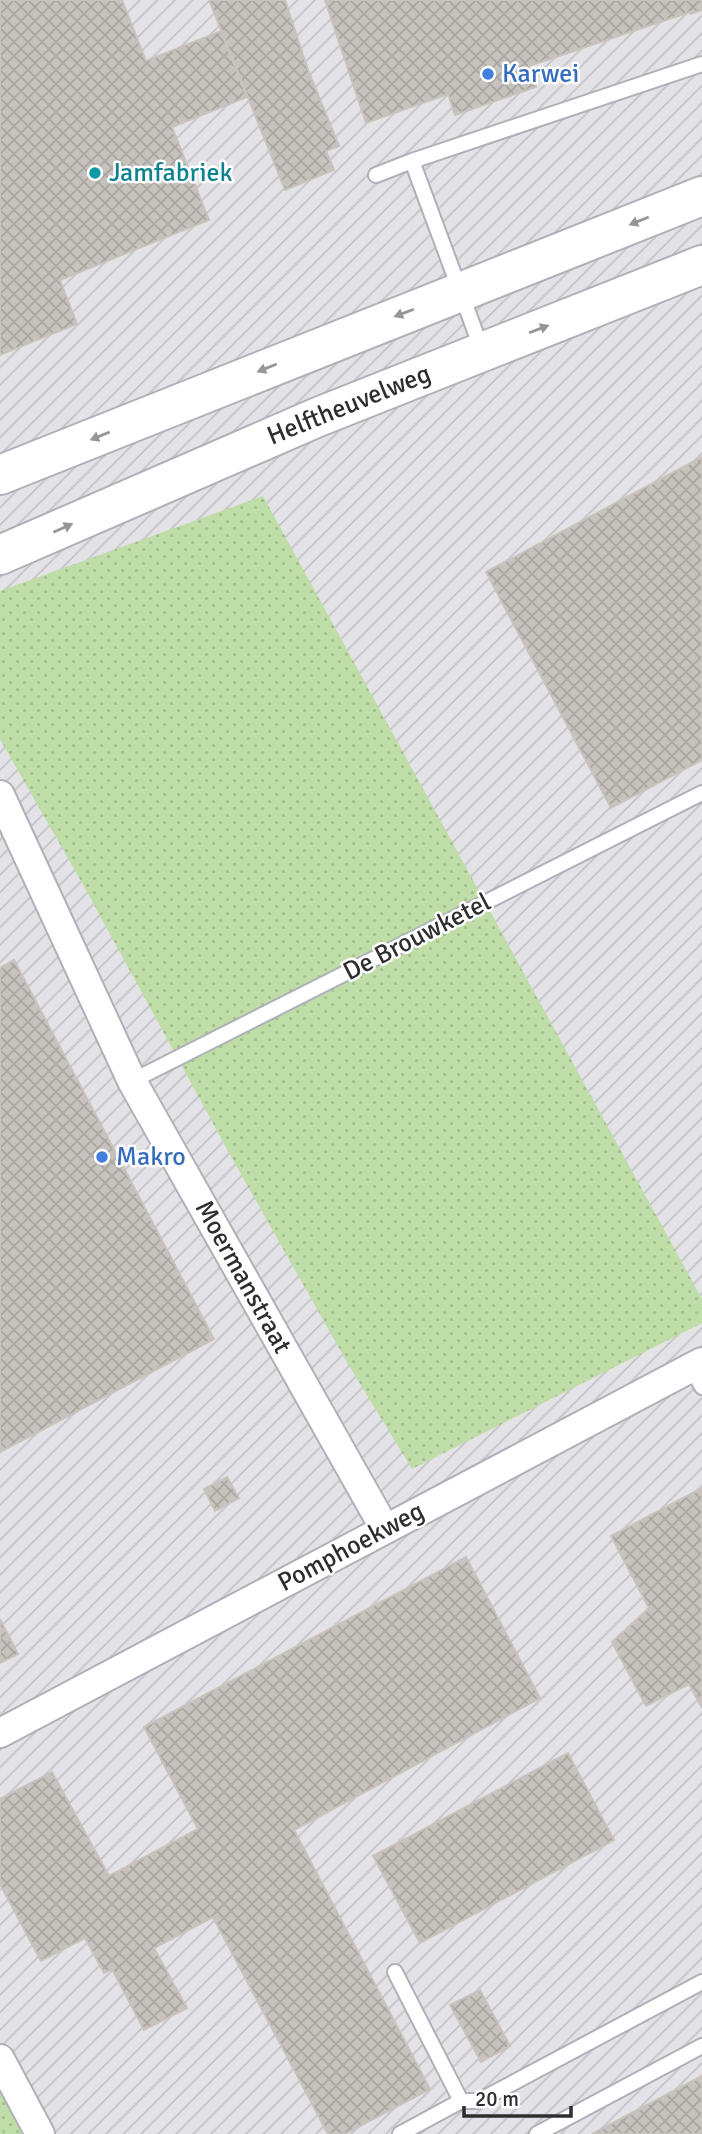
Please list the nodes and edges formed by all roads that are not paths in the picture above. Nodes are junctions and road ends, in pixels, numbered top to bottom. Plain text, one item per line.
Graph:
1 (702, 64) edge
2 (412, 161) junction
3 (376, 175) dead end
4 (702, 196) edge
5 (702, 265) edge
6 (461, 291) junction
7 (483, 351) junction
8 (0, 475) edge
9 (0, 555) edge
10 (702, 793) edge
11 (0, 795) edge
12 (132, 1081) junction
13 (698, 1372) edge
14 (384, 1529) junction
15 (0, 1732) edge
16 (395, 1972) dead end
17 (702, 1982) edge
18 (702, 2046) edge
19 (0, 2059) edge
20 (461, 2101) junction
21 (40, 2134) edge
22 (400, 2134) edge
23 (537, 2134) edge

1 - 2 lane
2 - 3 lane
2 - 6 lane
4 -> 6 main road
7 -> 5 main road, Helftheuvelweg
6 - 7 lane
6 -> 8 main road
9 -> 7 main road, Helftheuvelweg
10 - 12 lane, De Brouwketel
11 - 12 street, Moermanstraat
12 - 14 street, Moermanstraat
13 - 14 street, Pomphoekweg
14 - 15 street, Pomphoekweg
16 - 20 lane
17 - 20 lane
18 - 23 lane
19 - 21 street
20 - 22 lane

